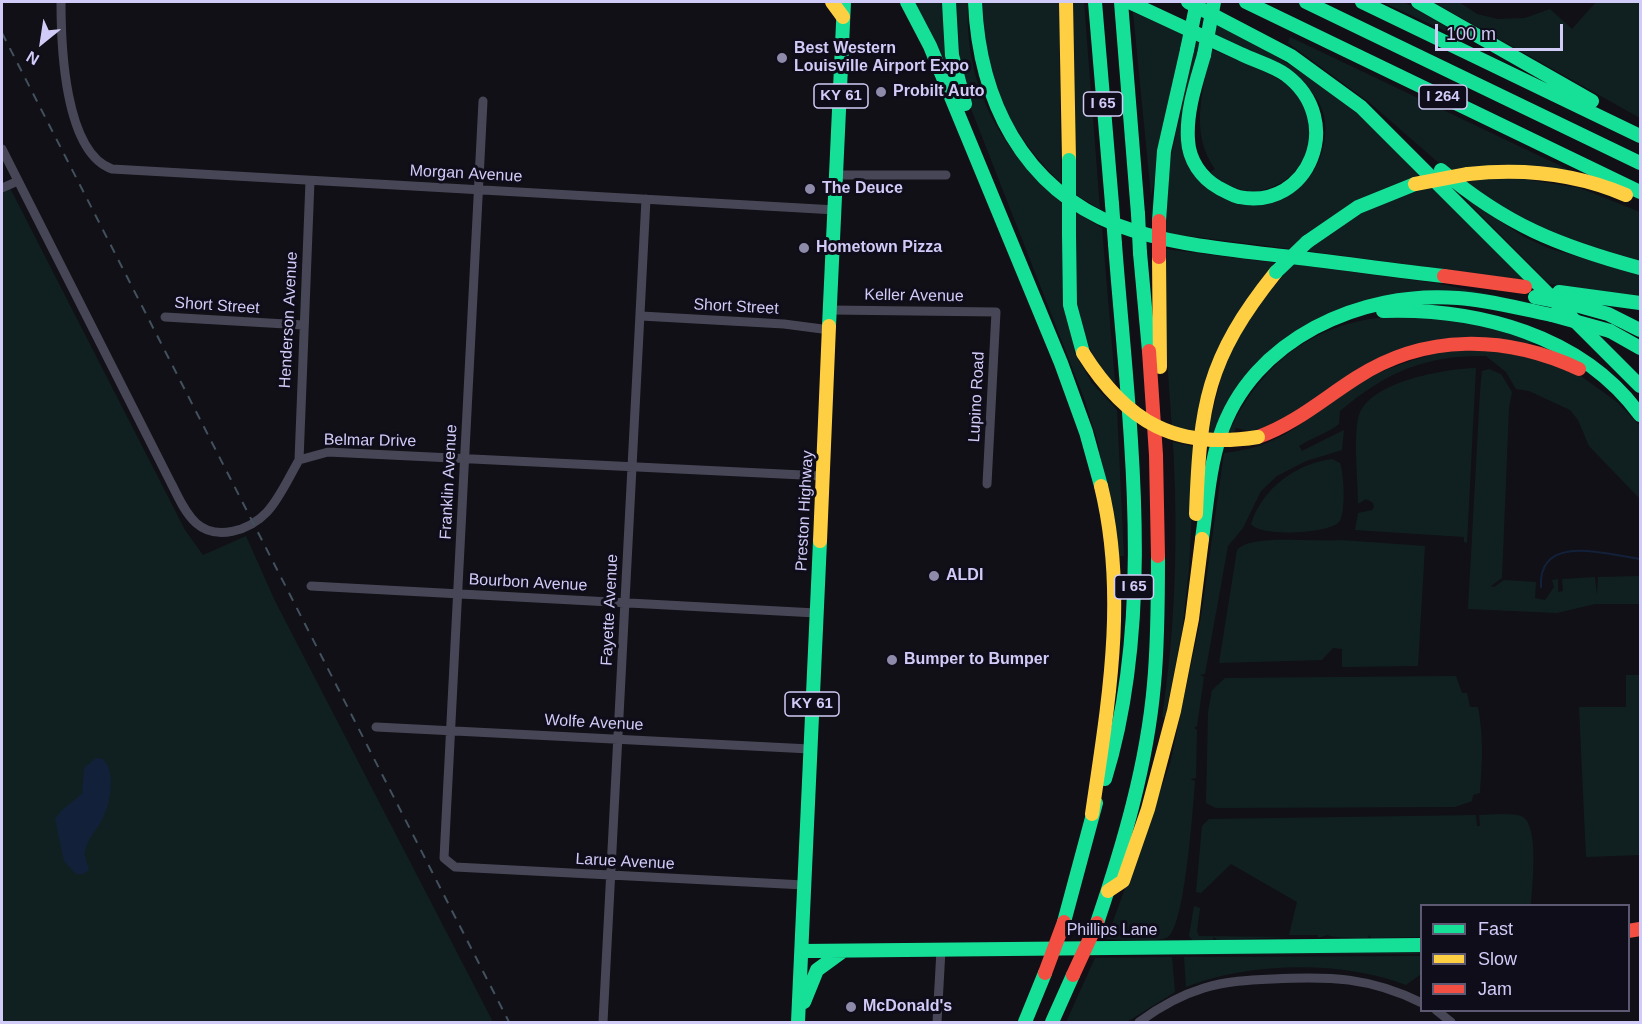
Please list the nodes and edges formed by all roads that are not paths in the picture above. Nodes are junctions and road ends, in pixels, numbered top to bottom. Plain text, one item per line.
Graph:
1 (61, 2) edge
2 (832, 2) edge
3 (844, 2) edge
4 (907, 2) edge
5 (949, 2) edge
6 (975, 2) edge
7 (1066, 2) edge
8 (1121, 2) edge
9 (1129, 2) edge
10 (1188, 2) edge
11 (1197, 2) edge
12 (1215, 2) edge
13 (1246, 2) edge
14 (1306, 2) edge
15 (1362, 2) edge
16 (1418, 2) edge
17 (1095, 3) edge
18 (843, 17) junction
19 (483, 101) dead end
20 (1383, 126) junction
21 (1641, 128) edge
22 (1641, 136) edge
23 (2, 149) edge
24 (1641, 163) edge
25 (838, 175) junction
26 (946, 175) dead end
27 (18, 180) junction
28 (310, 181) junction
29 (2, 188) edge
30 (479, 190) junction
31 (1641, 192) edge
32 (646, 198) junction
33 (1641, 202) edge
34 (836, 210) junction
35 (1008, 233) junction
36 (1641, 268) edge
37 (1530, 292) junction
38 (1641, 303) edge
39 (831, 310) junction
40 (996, 312) joint
41 (641, 316) junction
42 (165, 317) dead end
43 (303, 325) junction
44 (830, 330) junction
45 (1641, 330) edge
46 (1641, 348) edge
47 (1602, 350) junction
48 (1256, 374) junction
49 (1641, 386) edge
50 (1641, 397) edge
51 (1639, 413) edge
52 (465, 459) junction
53 (299, 460) junction
54 (633, 468) junction
55 (823, 476) junction
56 (987, 484) dead end
57 (1199, 571) junction
58 (311, 586) dead end
59 (458, 594) junction
60 (625, 603) junction
61 (816, 613) junction
62 (1156, 653) junction
63 (376, 727) dead end
64 (451, 730) junction
65 (618, 740) junction
66 (810, 748) junction
67 (1092, 814) junction
68 (447, 863) joint
69 (611, 876) junction
70 (804, 885) junction
71 (1108, 891) junction
72 (1420, 945) edge
73 (941, 950) junction
74 (802, 951) junction
75 (843, 951) junction
76 (1420, 1002) edge
77 (1437, 1012) edge
78 (798, 1019) edge
79 (603, 1023) edge
80 (937, 1023) edge
81 (1025, 1023) edge
82 (1052, 1023) edge
83 (1139, 1023) edge
84 (1451, 1023) edge

1 - 28 street, Morgan Avenue
2 - 18 main road
3 - 18 main road, Preston Highway / KY 61
4 - 35 main road
5 - 35 main road
6 - 37 main road
7 - 51 main road, bridge
8 - 62 main road, I 65, bridge
9 - 12 main road, bridge
10 - 20 main road
11 - 62 main road, bridge
13 - 31 main road, I 264
14 - 24 main road, I 264
15 - 22 main road
16 - 21 main road
17 - 67 main road, I 65, bridge
18 - 25 main road, Preston Highway / KY 61
19 - 30 street, Franklin Avenue
20 - 36 main road
20 - 47 main road
23 - 27 street
25 - 26 street
25 - 34 main road, Preston Highway / KY 61
27 - 29 street
27 - 53 street
28 - 30 street, Morgan Avenue
28 - 43 street, Henderson Avenue
30 - 32 street, Morgan Avenue
30 - 52 street, Franklin Avenue
32 - 34 street, Morgan Avenue
32 - 41 street, Fayette Avenue
33 - 57 main road, bridge
34 - 39 main road, Preston Highway / KY 61
35 - 67 main road
37 - 38 main road
37 - 45 main road, bridge
39 - 40 street, Keller Avenue
39 - 44 main road, Preston Highway / KY 61
40 - 56 street, Lupino Road
41 - 44 street, Short Street
41 - 54 street, Fayette Avenue
42 - 43 street, Short Street
43 - 53 street, Henderson Avenue
44 - 55 main road, Preston Highway / KY 61
46 - 48 main road, bridge
47 - 49 main road
47 - 50 main road
48 - 51 main road
48 - 57 main road
52 - 53 street, Belmar Drive
52 - 54 street, Belmar Drive
52 - 59 street, Franklin Avenue
54 - 55 street, Belmar Drive
54 - 60 street, Fayette Avenue
55 - 61 main road, Preston Highway / KY 61
57 - 71 main road
58 - 59 street, Bourbon Avenue
59 - 60 street, Bourbon Avenue
59 - 64 street, Franklin Avenue
60 - 61 street, Bourbon Avenue
60 - 65 street, Fayette Avenue
61 - 66 main road, Preston Highway / KY 61
62 - 71 main road, I 65
63 - 64 street, Wolfe Avenue
64 - 65 street, Wolfe Avenue
64 - 68 street, Franklin Avenue
65 - 66 street, Wolfe Avenue
65 - 69 street, Fayette Avenue
66 - 70 main road, Preston Highway / KY 61
67 - 81 main road, I 65, bridge
68 - 69 street, Larue Avenue
69 - 70 street, Larue Avenue
69 - 79 street, Fayette Avenue
70 - 74 main road, Preston Highway / KY 61
71 - 82 main road, I 65, bridge
72 - 73 main road, Phillips Lane
73 - 75 main road, Phillips Lane
73 - 80 street
74 - 75 main road, Phillips Lane
74 - 78 main road, Preston Highway / KY 61
75 - 78 main road
76 - 83 street
77 - 84 street

